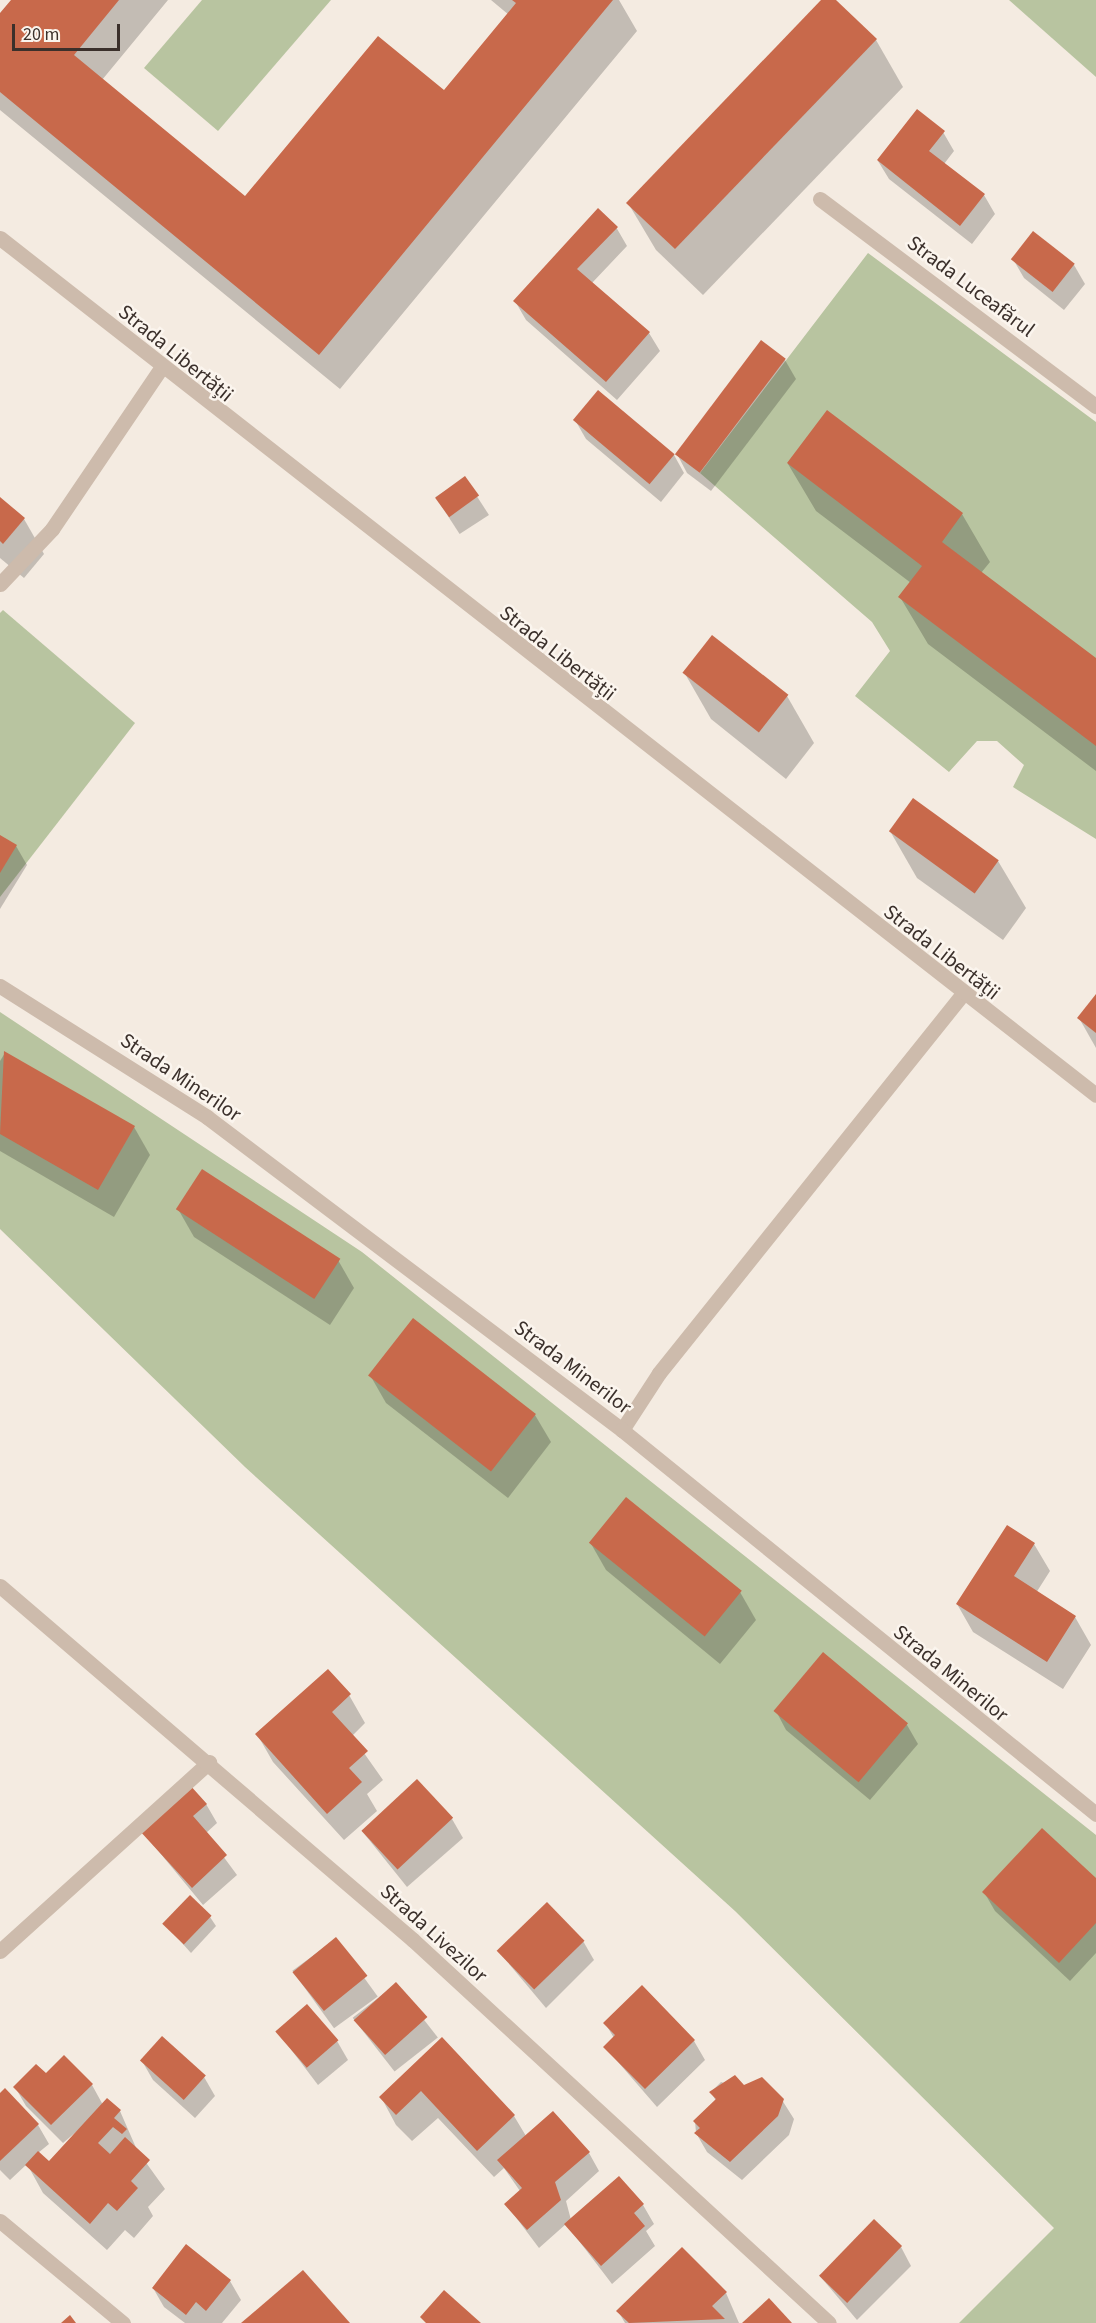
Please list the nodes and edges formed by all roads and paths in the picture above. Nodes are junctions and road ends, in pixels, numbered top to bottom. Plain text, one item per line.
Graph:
1 (820, 199) dead end
2 (0, 238) edge
3 (161, 368) junction
4 (1096, 406) edge
5 (0, 584) edge
6 (0, 986) edge
7 (962, 995) junction
8 (1096, 1095) edge
9 (622, 1430) junction
10 (0, 1586) edge
11 (209, 1762) junction
12 (1096, 1814) edge
13 (0, 1951) edge
14 (0, 2221) edge
15 (123, 2323) edge
16 (829, 2323) edge

1 - 4 street, Strada Luceafărul
2 - 3 street, Strada Libertății
3 - 5 street
3 - 7 street, Strada Libertății
6 - 9 street, Strada Minerilor
7 - 8 street, Strada Libertății
7 - 9 street
9 - 12 street, Strada Minerilor
10 - 11 street, Strada Livezilor
11 - 13 street
11 - 16 street, Strada Livezilor
14 - 15 street

